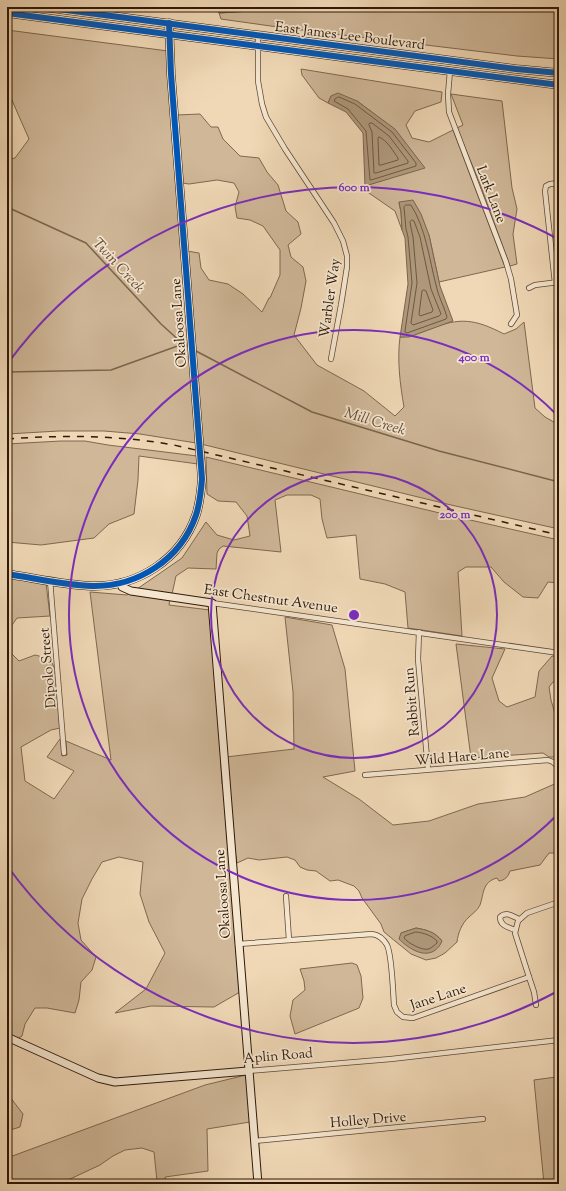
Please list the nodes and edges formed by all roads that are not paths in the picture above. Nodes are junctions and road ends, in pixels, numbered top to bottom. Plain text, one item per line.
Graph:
1 (43, 7) edge
2 (17, 11) edge
3 (7, 13) edge
4 (169, 23) junction
5 (170, 35) junction
6 (258, 35) junction
7 (258, 47) junction
8 (386, 51) junction
9 (384, 63) junction
10 (450, 71) junction
11 (559, 73) edge
12 (559, 85) edge
13 (559, 183) edge
14 (557, 282) edge
15 (529, 288) dead end
16 (510, 324) dead end
17 (330, 359) dead end
18 (7, 574) edge
19 (50, 580) junction
20 (121, 583) junction
21 (212, 603) junction
22 (419, 632) junction
23 (559, 653) edge
24 (64, 753) dead end
25 (558, 767) dead end
26 (428, 770) junction
27 (365, 775) dead end
28 (286, 896) dead end
29 (559, 902) edge
30 (519, 919) junction
31 (515, 930) junction
32 (289, 940) junction
33 (238, 944) junction
34 (530, 977) junction
35 (536, 1005) dead end
36 (7, 1037) edge
37 (559, 1040) edge
38 (248, 1071) junction
39 (483, 1119) dead end
40 (254, 1141) junction
41 (258, 1184) edge

1 - 4 main road, East James Lee Boulevard
2 - 3 main road, East James Lee Boulevard
2 - 5 main road, East James Lee Boulevard
4 - 5 street, Okaloosa Lane
4 - 6 main road, East James Lee Boulevard
5 - 7 main road, East James Lee Boulevard
5 - 20 street, Okaloosa Lane
6 - 7 street, Warbler Way
6 - 8 main road, East James Lee Boulevard
7 - 9 main road, East James Lee Boulevard
7 - 17 street, Warbler Way
8 - 9 street
8 - 11 main road, East James Lee Boulevard
9 - 10 main road, East James Lee Boulevard
10 - 12 main road, East James Lee Boulevard
10 - 16 street, Lark Lane
13 - 14 street
14 - 15 street
18 - 19 street
19 - 20 street
19 - 24 street, Dipolo Street
20 - 21 street, East Chestnut Avenue
21 - 22 street, East Chestnut Avenue
21 - 33 street, Okaloosa Lane
22 - 23 street, East Chestnut Avenue
22 - 26 street, Rabbit Run
25 - 26 street, Wild Hare Lane
26 - 27 street, Wild Hare Lane
28 - 32 street
29 - 30 street
30 - 31 street
30 - 31 street
31 - 34 street
32 - 33 street, Jane Lane
32 - 34 street, Jane Lane
33 - 38 street, Okaloosa Lane
34 - 35 street
36 - 38 street, Aplin Road
37 - 38 street, Aplin Road
38 - 40 street, Okaloosa Lane
39 - 40 street, Holley Drive
40 - 41 street, Okaloosa Lane

